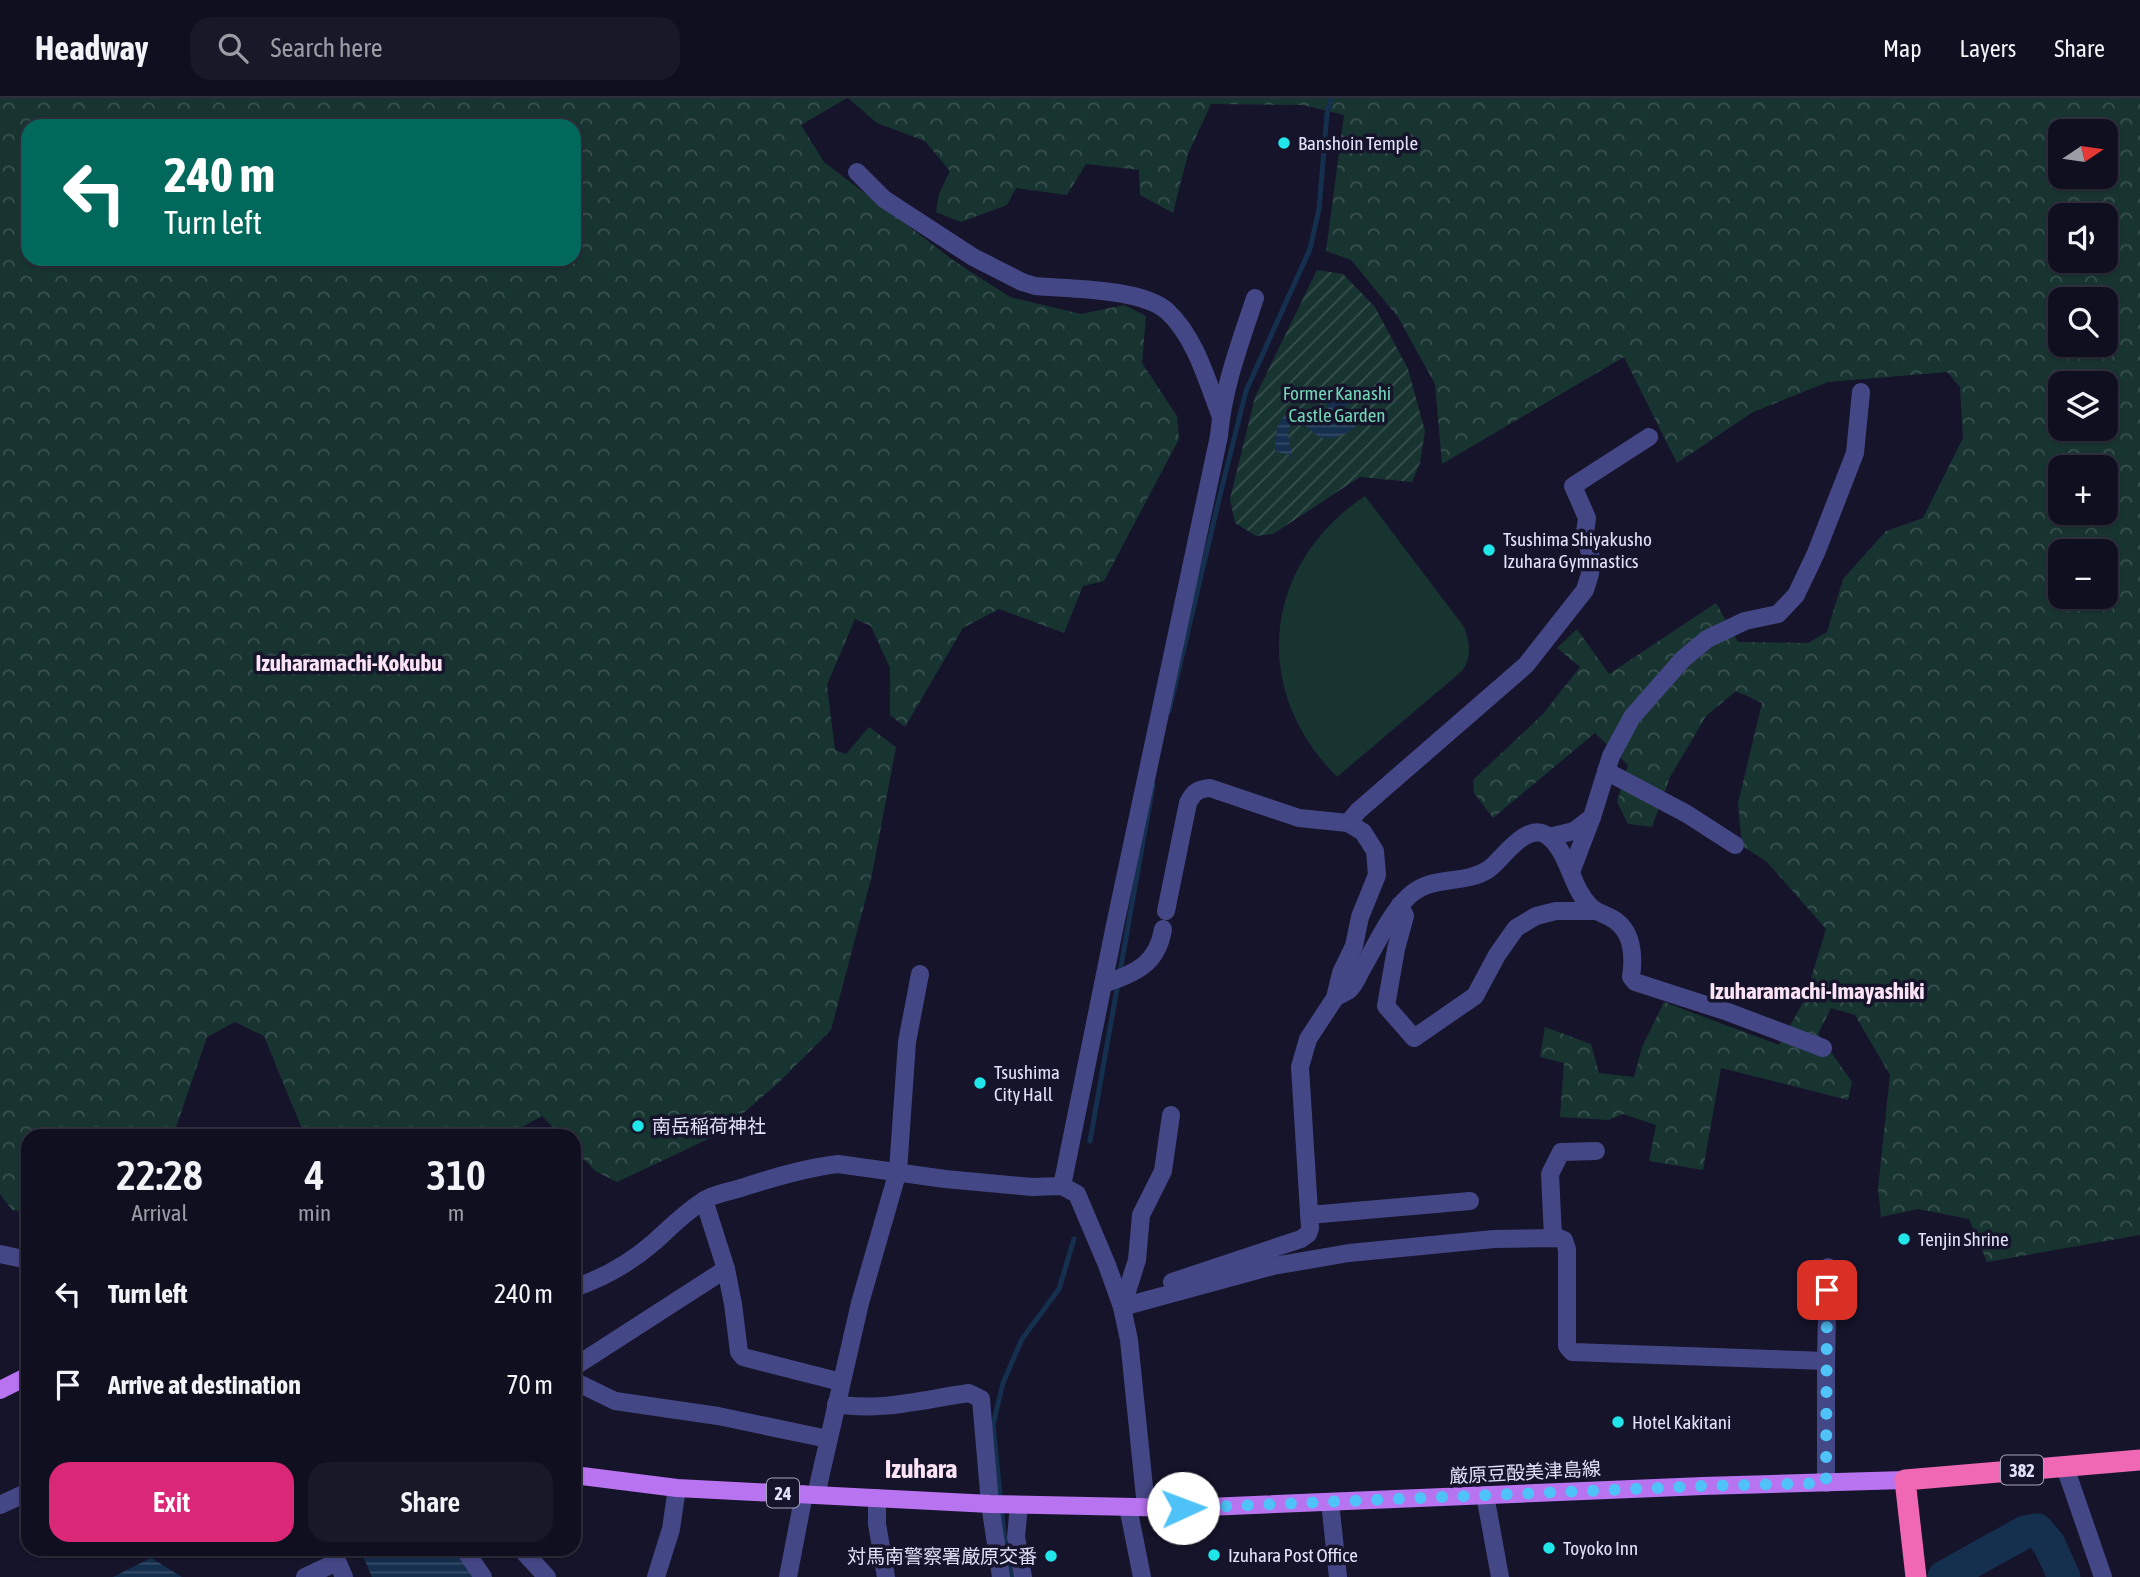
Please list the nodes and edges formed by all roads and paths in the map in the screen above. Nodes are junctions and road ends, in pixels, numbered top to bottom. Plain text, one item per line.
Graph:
1 (857, 172) dead end
2 (1255, 298) dead end
3 (1861, 392) dead end
4 (1221, 417) junction
5 (1649, 438) dead end
6 (1606, 771) junction
7 (1591, 817) junction
8 (1349, 823) junction
9 (1549, 837) junction
10 (1735, 845) dead end
11 (1572, 872) junction
12 (1400, 905) junction
13 (1166, 911) dead end
14 (1595, 911) junction
15 (1163, 929) dead end
16 (919, 974) dead end
17 (1103, 984) junction
18 (1335, 998) junction
19 (1823, 1048) dead end
20 (1171, 1115) dead end
21 (1596, 1150) dead end
22 (898, 1171) junction
23 (1062, 1186) junction
24 (704, 1200) junction
25 (1470, 1201) dead end
26 (1309, 1215) junction
27 (1553, 1237) junction
28 (0, 1254) edge
29 (21, 1258) edge
30 (1828, 1266) dead end
31 (726, 1269) junction
32 (581, 1286) edge
33 (1122, 1307) junction
34 (1826, 1361) junction
35 (581, 1362) edge
36 (21, 1380) edge
37 (841, 1382) junction
38 (581, 1384) edge
39 (0, 1390) edge
40 (836, 1404) junction
41 (823, 1438) dead end
42 (2139, 1464) edge
43 (2065, 1467) junction
44 (581, 1476) edge
45 (1905, 1480) junction
46 (1826, 1483) junction
47 (677, 1488) junction
48 (810, 1494) junction
49 (21, 1495) edge
50 (1485, 1495) junction
51 (877, 1498) junction
52 (1330, 1502) junction
53 (0, 1505) edge
54 (1003, 1505) junction
55 (1128, 1507) junction
56 (1146, 1507) junction
57 (469, 1556) edge
58 (528, 1556) edge
59 (338, 1563) edge
60 (661, 1576) edge
61 (1914, 1576) edge
62 (305, 1577) edge
63 (483, 1577) edge
64 (547, 1577) edge
65 (788, 1577) edge
66 (886, 1577) edge
67 (1001, 1577) edge
68 (1023, 1577) edge
69 (1142, 1577) edge
70 (1338, 1577) edge
71 (1500, 1577) edge
72 (2103, 1577) edge

1 - 4 street
2 - 4 street
3 - 6 street
4 - 17 street
5 - 8 street
6 - 7 street
6 - 10 street
7 - 9 street
7 - 11 street
8 - 13 street
8 - 18 street
9 - 11 street
9 - 12 street
11 - 14 street
12 - 14 street
12 - 18 street
14 - 19 street
15 - 17 street
16 - 22 street
17 - 23 street
18 - 26 street
20 - 33 street
21 - 27 street
22 - 23 street
22 - 24 street
22 - 37 street
23 - 33 street
24 - 31 street
24 - 32 street
25 - 26 street
26 - 33 street
27 - 33 street
27 - 34 street
28 - 29 street
30 - 34 street
31 - 35 street
31 - 37 street
33 - 56 street
34 - 46 street
36 - 39 main road
37 - 40 street
38 - 41 street
40 - 48 street
40 - 54 street
42 - 43 highway, 382
43 - 45 highway, 382
43 - 72 street
44 - 47 main road, 24
45 - 46 main road, 厳原豆酘美津島線 / 24
45 - 61 highway
46 - 50 main road, 厳原豆酘美津島線 / 24
47 - 48 main road, 24
47 - 60 street
48 - 51 main road, 24
48 - 65 street
49 - 53 street
50 - 52 main road, 厳原豆酘美津島線 / 24
50 - 71 street
51 - 54 main road, 24
51 - 66 street
52 - 56 main road, 厳原豆酘美津島線 / 24
52 - 70 street
54 - 55 main road, 24
54 - 67 street
54 - 68 street
55 - 56 main road, 24
55 - 69 street
57 - 63 street
58 - 64 street
59 - 62 street

